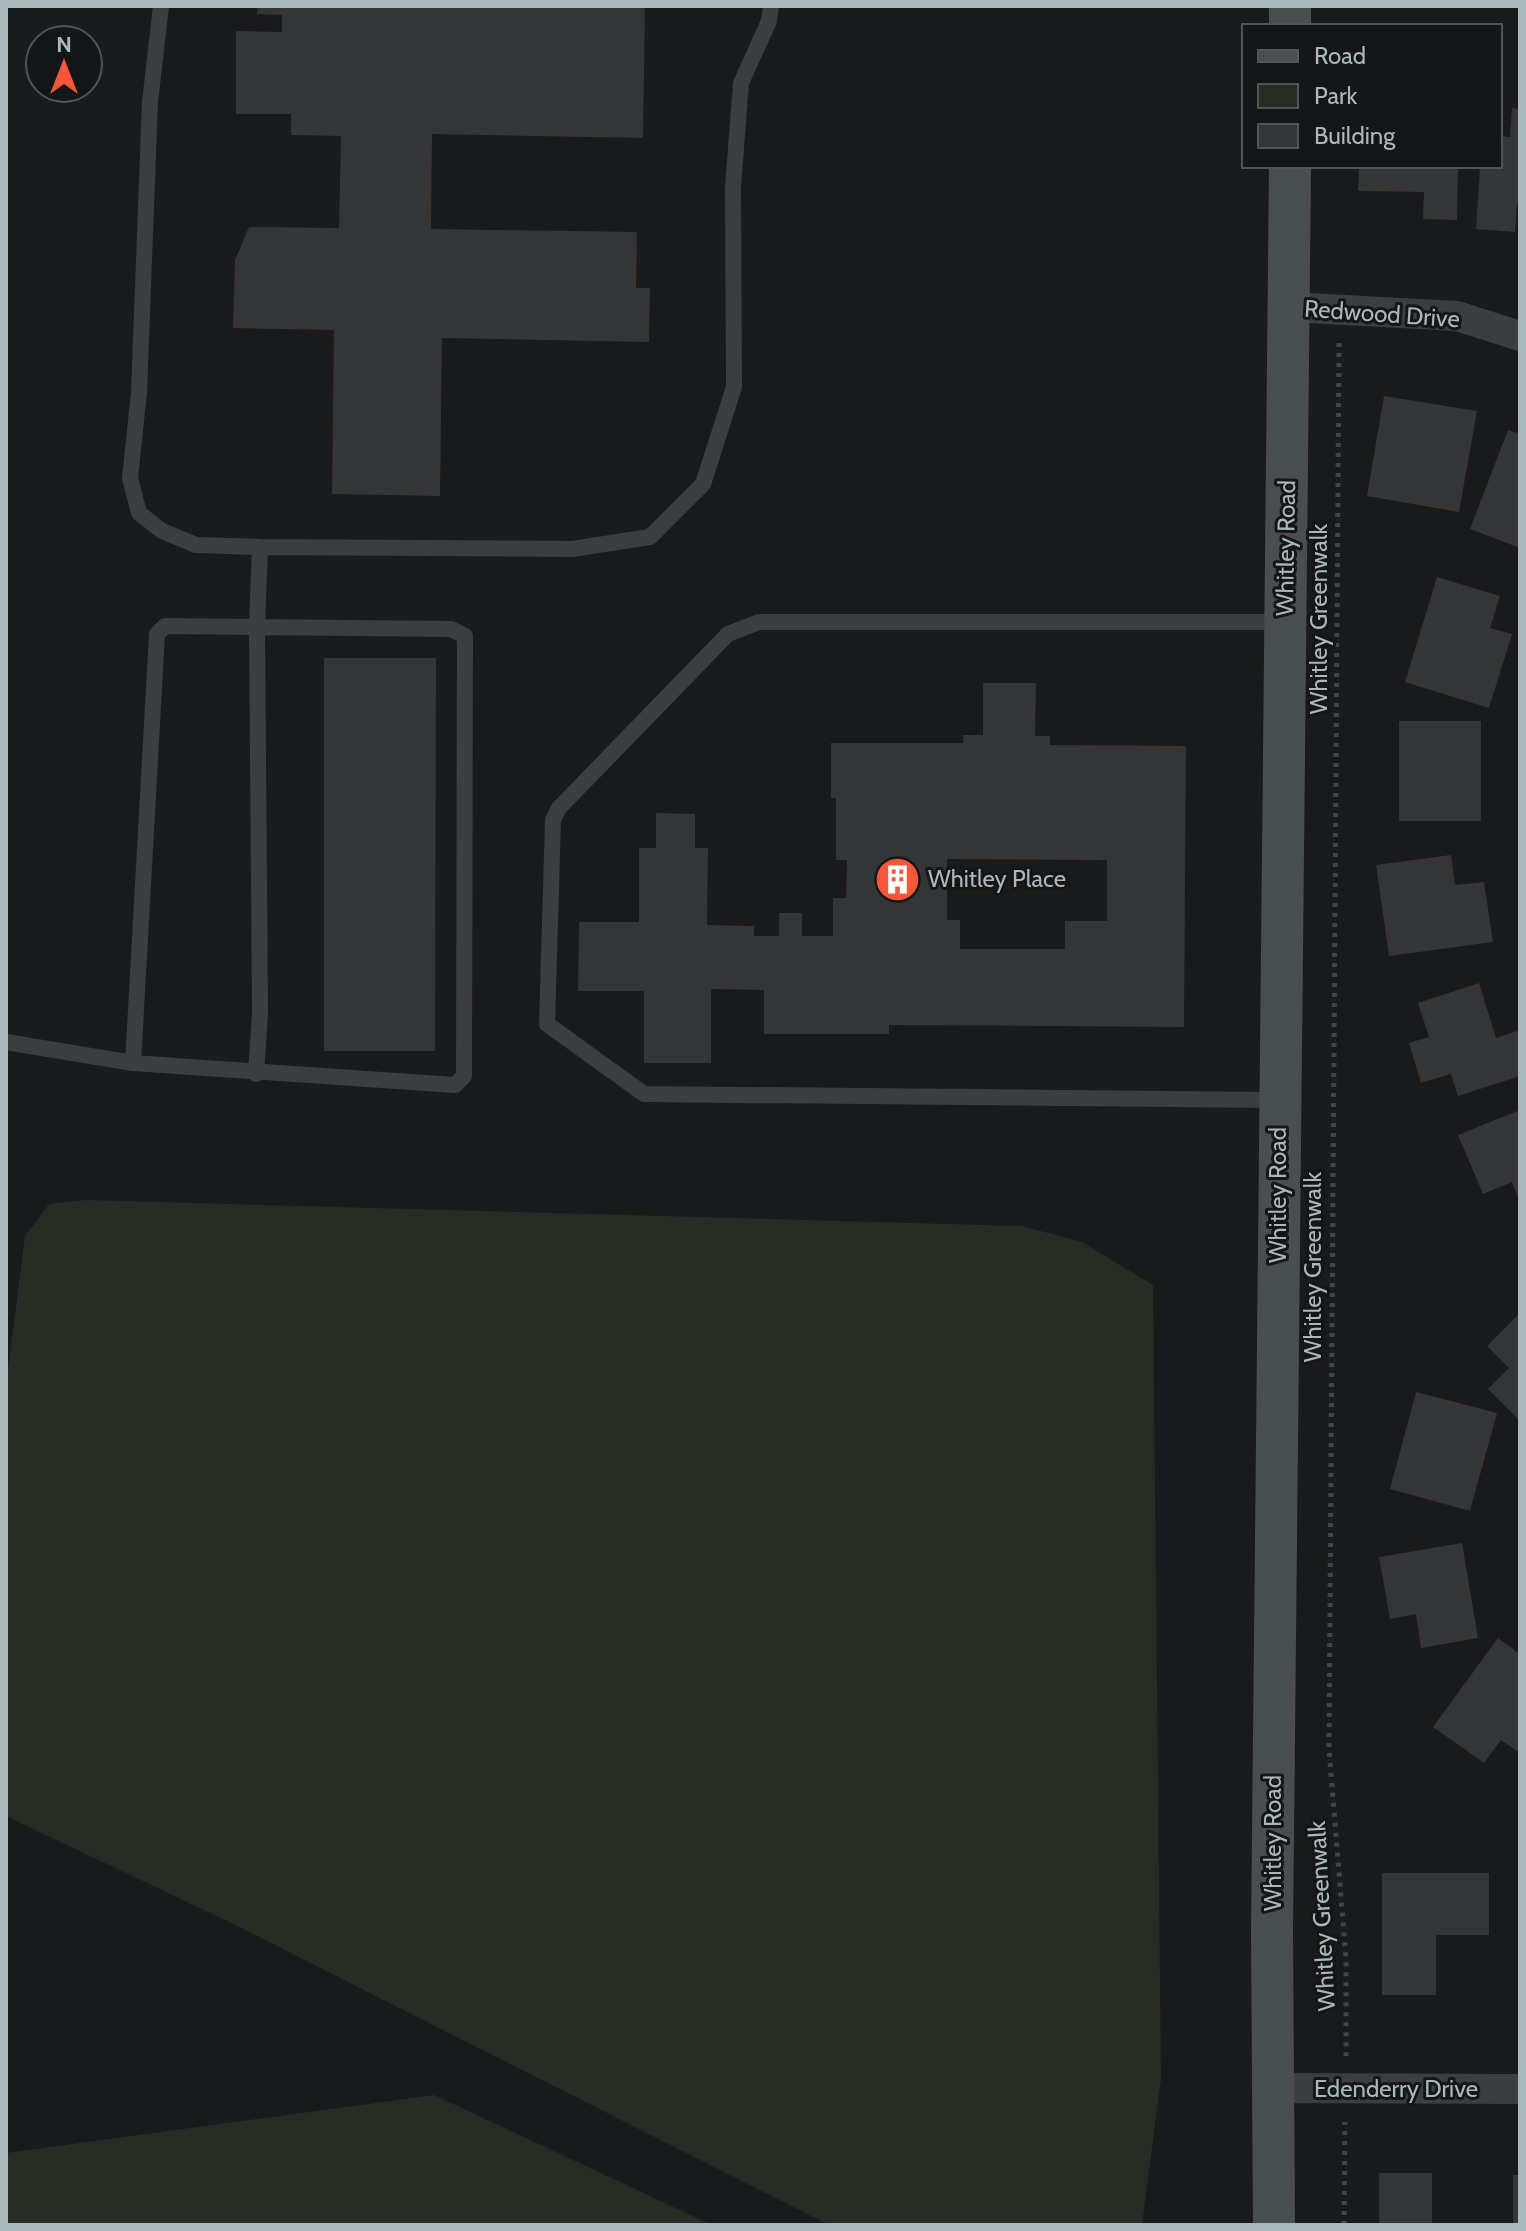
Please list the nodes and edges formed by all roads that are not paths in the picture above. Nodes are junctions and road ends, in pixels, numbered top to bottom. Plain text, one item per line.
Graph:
1 (161, 6) edge
2 (771, 6) edge
3 (1290, 168) edge
4 (1289, 307) junction
5 (1520, 336) edge
6 (260, 547) junction
7 (1285, 622) junction
8 (257, 626) junction
9 (6, 1042) edge
10 (133, 1063) junction
11 (256, 1074) junction
12 (1279, 1100) junction
13 (1273, 2088) junction
14 (1520, 2089) edge
15 (1274, 2225) edge

1 - 6 lane
2 - 6 lane
3 - 4 street, Whitley Road
4 - 5 street, Redwood Drive
4 - 7 street, Whitley Road
6 - 8 lane
7 - 12 street, Whitley Road
7 - 12 lane
8 - 10 lane
8 - 11 lane
8 - 11 lane
9 - 10 lane
10 - 11 lane
12 - 13 street, Whitley Road
13 - 14 street, Edenderry Drive
13 - 15 street, Whitley Road

